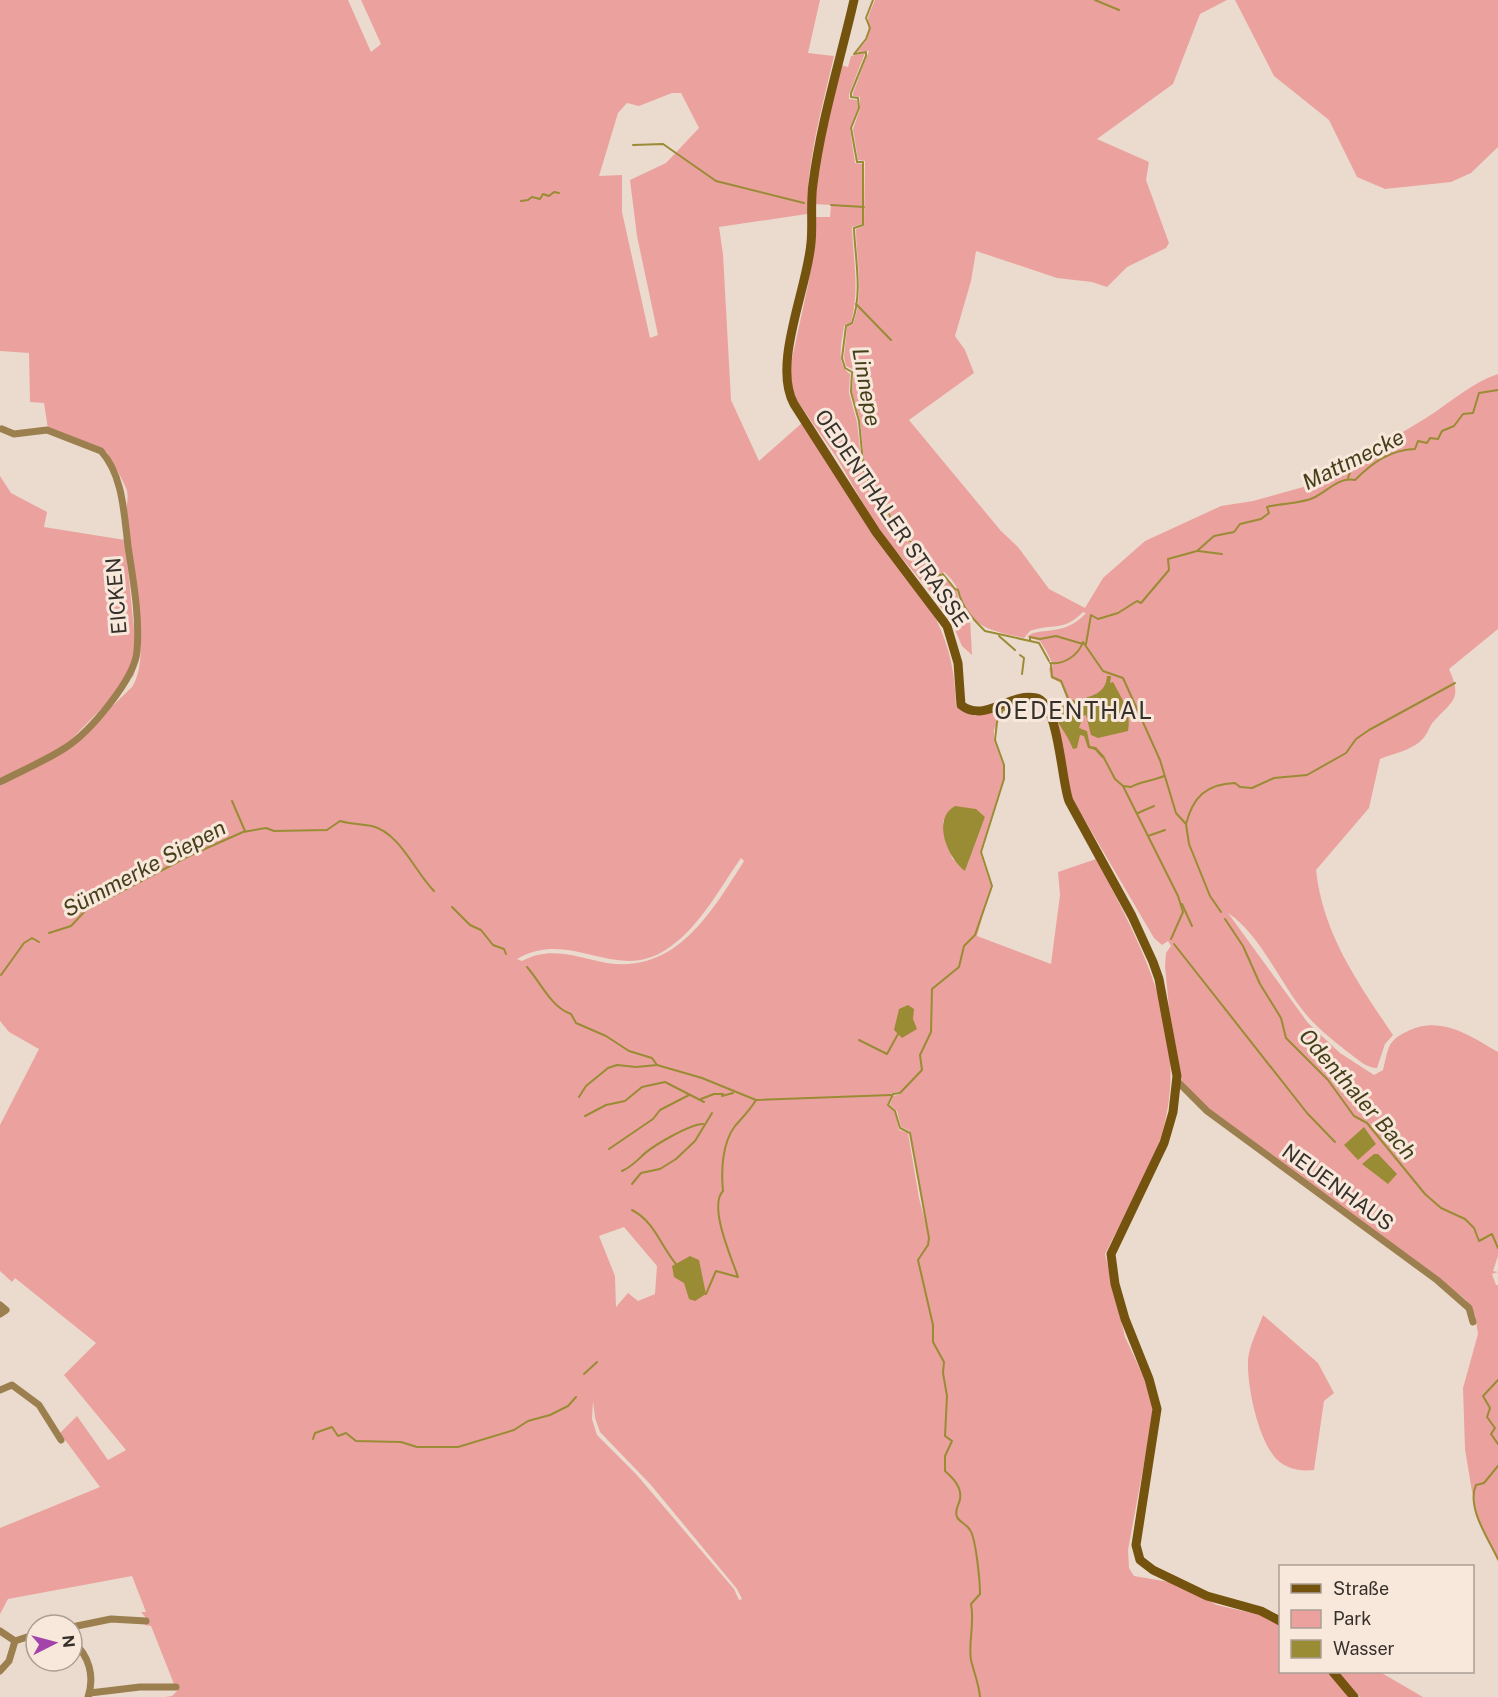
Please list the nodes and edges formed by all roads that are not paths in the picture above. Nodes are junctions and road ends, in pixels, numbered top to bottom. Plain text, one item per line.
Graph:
1 (854, 0) edge
2 (2, 429) dead end
3 (0, 783) edge
4 (1177, 1081) junction
5 (0, 1305) edge
6 (0, 1314) edge
7 (1473, 1322) dead end
8 (0, 1390) edge
9 (62, 1440) dead end
10 (146, 1621) dead end
11 (1279, 1621) edge
12 (84, 1625) edge
13 (0, 1631) edge
14 (24, 1638) edge
15 (15, 1641) junction
16 (84, 1654) edge
17 (0, 1671) edge
18 (1335, 1673) edge
19 (176, 1688) dead end
20 (89, 1695) edge
21 (1354, 1697) edge

1 - 4 main road, OEDENTHALER STRASSE
2 - 3 street, EICKEN
4 - 7 street, NEUENHAUS
4 - 11 main road, OEDENTHALER STRASSE
5 - 6 street
8 - 9 street
10 - 12 street
13 - 15 street
14 - 15 street
15 - 17 street
16 - 20 street
18 - 21 main road
19 - 20 street

